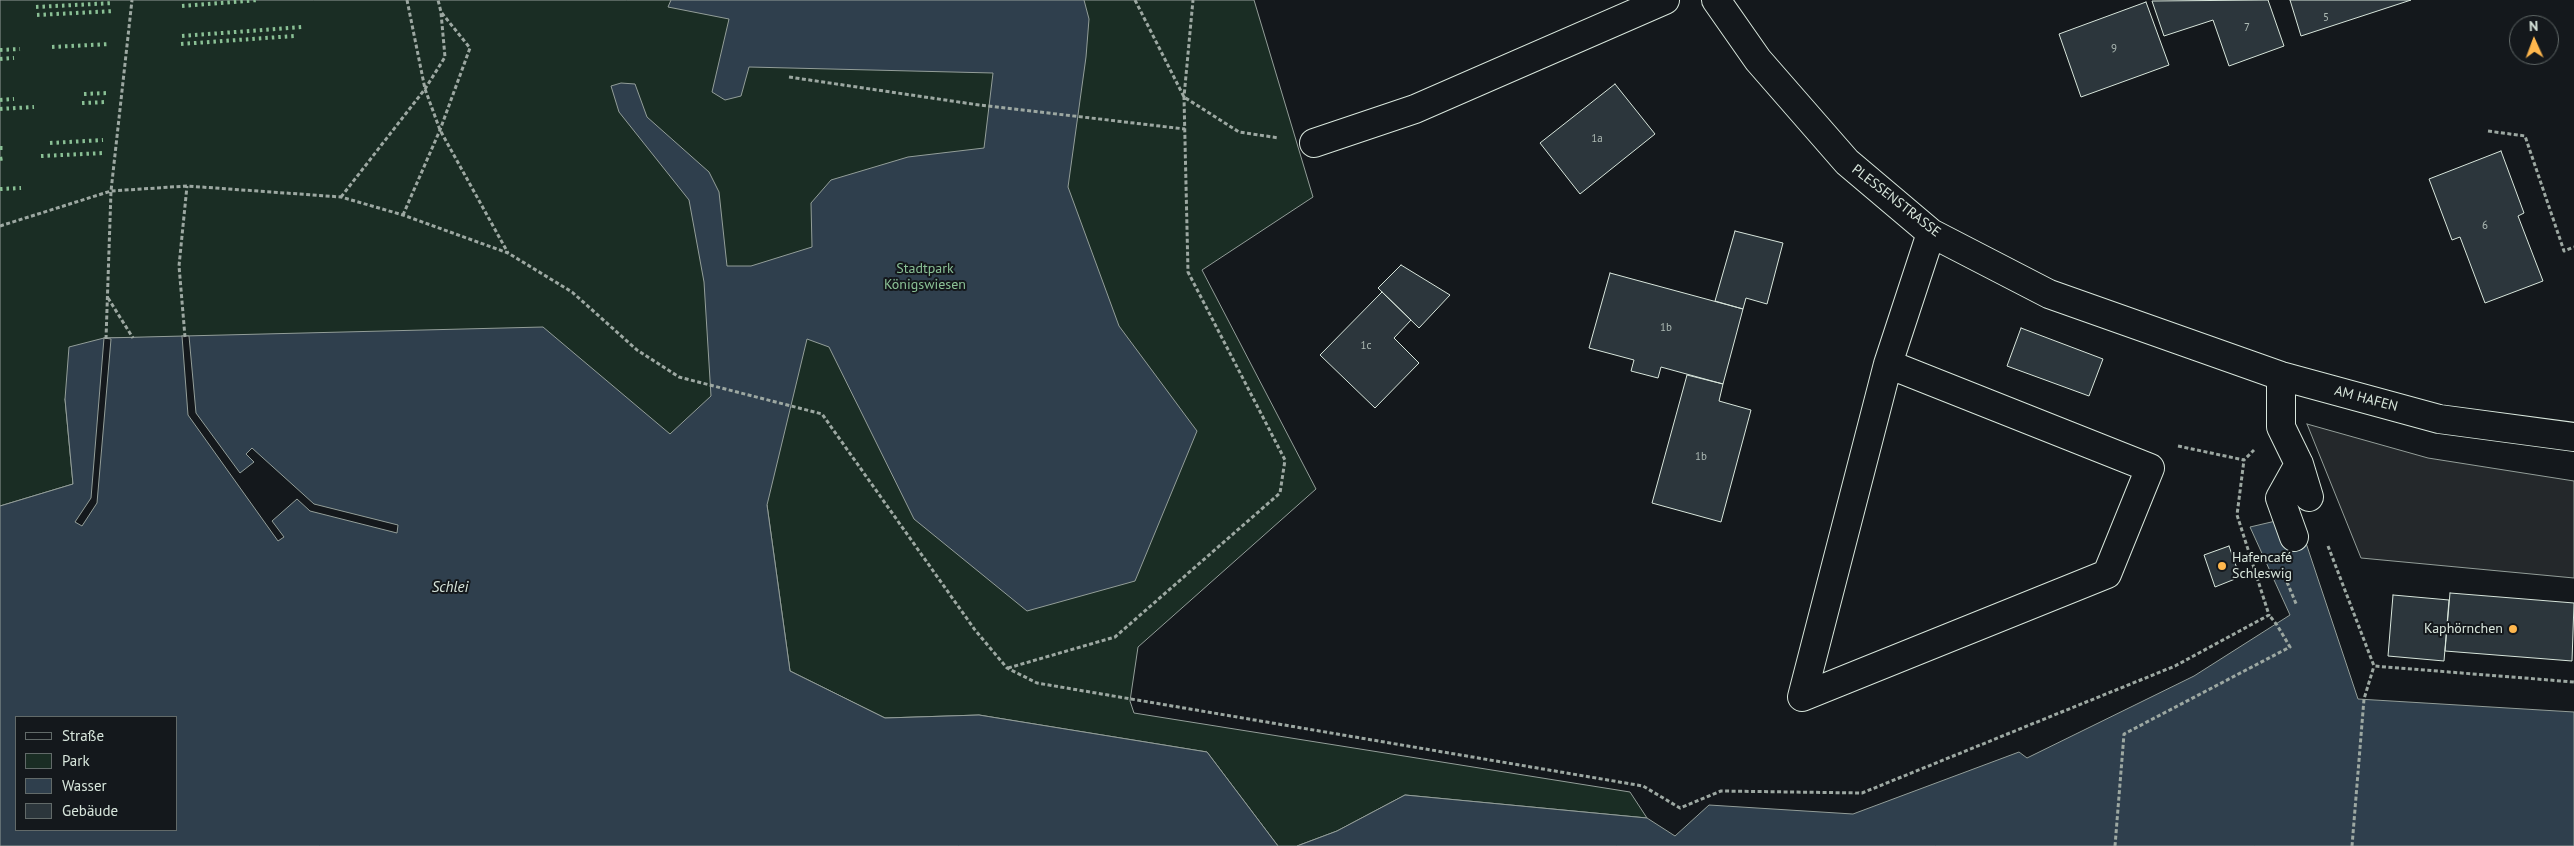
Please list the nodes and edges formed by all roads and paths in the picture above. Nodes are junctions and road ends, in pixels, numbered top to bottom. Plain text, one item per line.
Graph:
1 (132, 0) edge
2 (407, 0) edge
3 (438, 0) edge
4 (1135, 0) edge
5 (1193, 0) edge
6 (1665, 0) edge
7 (1716, 0) edge
8 (441, 12) junction
9 (790, 77) dead end
10 (425, 89) junction
11 (1184, 97) junction
12 (1184, 129) junction
13 (440, 130) junction
14 (2488, 132) dead end
15 (1314, 143) joint
16 (187, 186) junction
17 (111, 191) junction
18 (340, 197) junction
19 (403, 215) junction
20 (0, 226) edge
21 (1931, 233) junction
22 (2574, 247) edge
23 (508, 253) junction
24 (108, 298) junction
25 (2163, 334) joint
26 (185, 337) dead end
27 (133, 338) dead end
28 (106, 339) dead end
29 (1888, 364) junction
30 (2281, 376) junction
31 (2281, 427) junction
32 (2574, 436) edge
33 (2244, 460) junction
34 (2299, 464) junction
35 (2150, 468) junction
36 (2309, 497) joint
37 (2294, 537) dead end
38 (2269, 615) junction
39 (2374, 666) junction
40 (1007, 668) junction
41 (2574, 682) edge
42 (2115, 846) edge
43 (2352, 846) edge

1 - 17 path
2 - 10 path
3 - 8 path
4 - 11 path
5 - 11 path
6 - 15 street
7 - 21 street, PLESSENSTRASSE
8 - 10 path
8 - 13 path
9 - 12 path
10 - 13 path
10 - 18 path
11 - 12 path
11 - 15 path
12 - 40 path
13 - 19 path
13 - 23 path
14 - 22 path
16 - 17 path
16 - 18 path
16 - 26 path
17 - 20 path
17 - 24 path
18 - 19 path
19 - 23 path
21 - 25 street, PLESSENSTRASSE
21 - 29 street
23 - 40 path
24 - 27 path
24 - 28 path
25 - 30 street, AM HAFEN
29 - 35 street
29 - 35 street
30 - 31 street
30 - 32 street, AM HAFEN
31 - 33 path
31 - 34 street
33 - 35 path
33 - 38 path
34 - 36 street
34 - 37 street
36 - 39 path
38 - 40 path
38 - 42 path
39 - 41 path
39 - 43 path

